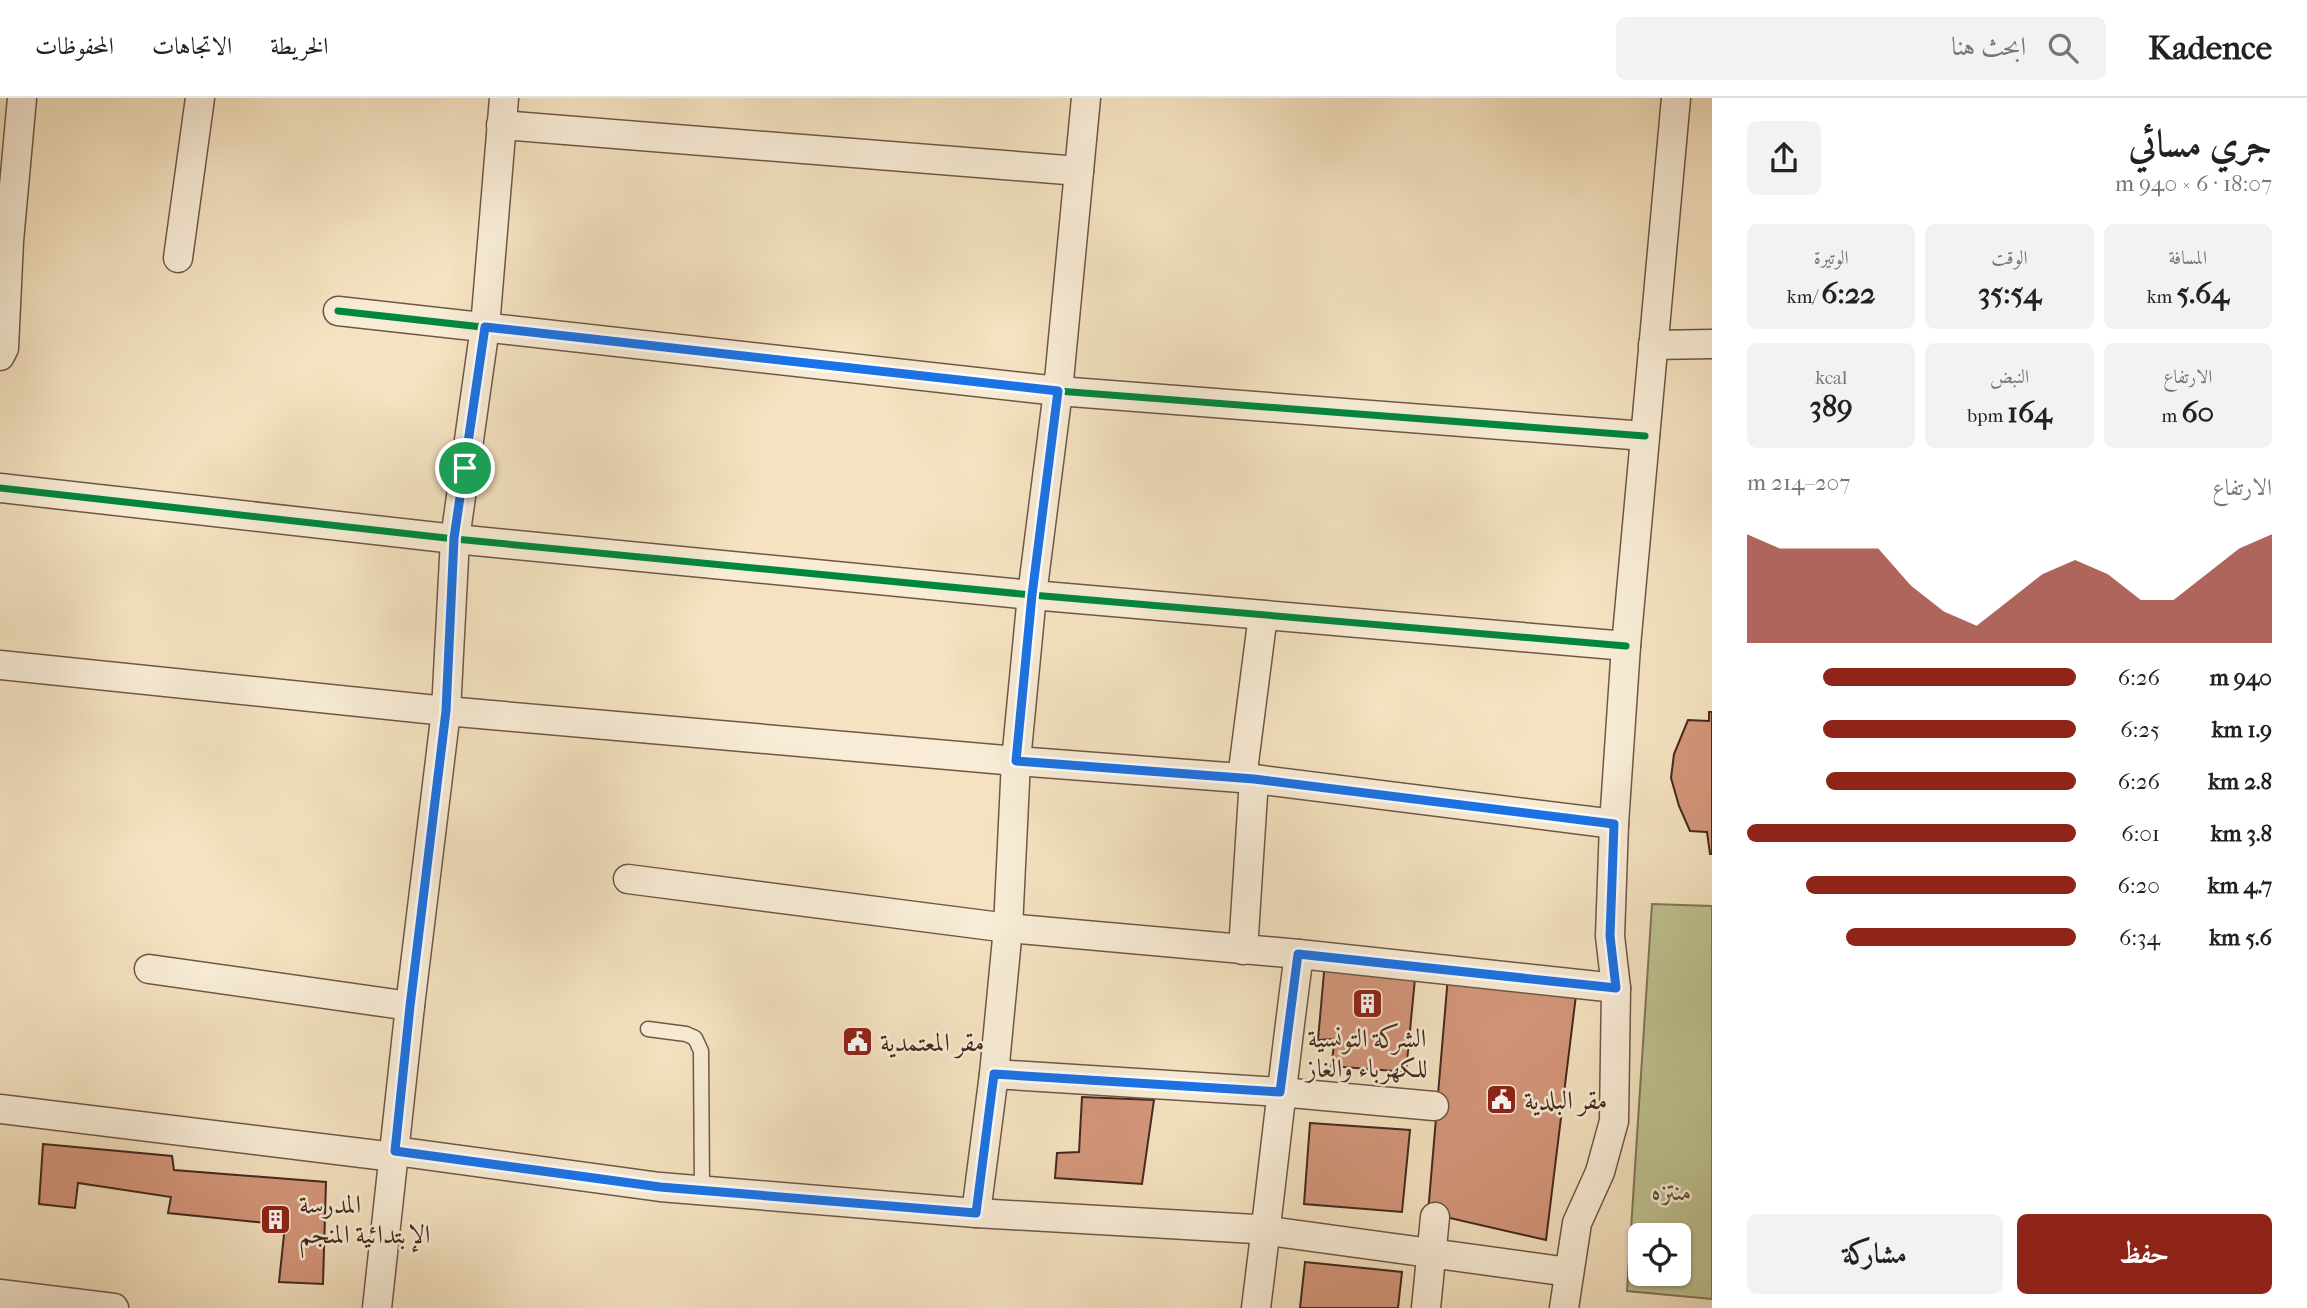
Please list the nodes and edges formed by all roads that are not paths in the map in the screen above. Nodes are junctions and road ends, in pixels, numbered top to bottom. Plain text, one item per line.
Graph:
1 (22, 98) edge
2 (200, 98) edge
3 (1086, 98) edge
4 (1676, 98) edge
5 (502, 111) edge
6 (1079, 171) junction
7 (4, 240) edge
8 (178, 258) dead end
9 (338, 311) dead end
10 (485, 327) junction
11 (1712, 344) edge
12 (1653, 345) junction
13 (0, 356) edge
14 (1058, 391) junction
15 (1645, 436) junction
16 (0, 488) edge
17 (454, 538) junction
18 (1032, 595) junction
19 (1263, 615) junction
20 (1626, 646) junction
21 (0, 665) edge
22 (446, 711) junction
23 (1016, 761) junction
24 (1248, 778) junction
25 (1614, 824) junction
26 (628, 879) dead end
27 (1008, 928) junction
28 (1243, 950) junction
29 (1298, 954) junction
30 (149, 969) dead end
31 (1616, 988) junction
32 (410, 1006) junction
33 (648, 1030) dead end
34 (994, 1074) junction
35 (1280, 1092) junction
36 (1434, 1106) dead end
37 (0, 1109) edge
38 (394, 1154) junction
39 (702, 1190) junction
40 (976, 1213) junction
41 (1435, 1217) dead end
42 (1267, 1231) junction
43 (1433, 1252) junction
44 (1569, 1272) junction
45 (0, 1294) edge
46 (114, 1308) edge
47 (377, 1308) edge
48 (1256, 1308) edge
49 (1426, 1308) edge
50 (1564, 1308) edge

1 - 7 street
2 - 8 street
3 - 6 street
4 - 12 street
5 - 6 street
5 - 10 street
6 - 14 street
7 - 13 street
9 - 10 street
10 - 14 street
10 - 17 street
11 - 12 street
12 - 15 street
14 - 15 street
14 - 18 street
15 - 20 street
16 - 17 street
17 - 18 street
17 - 22 street
18 - 19 street
18 - 23 street
19 - 20 street
19 - 24 street
20 - 25 street
21 - 22 street
22 - 23 street
22 - 32 street
23 - 24 street
23 - 27 street
24 - 25 street
24 - 28 street
25 - 31 street
26 - 27 street
27 - 28 street
27 - 34 street
28 - 29 street
29 - 31 street
29 - 35 street
30 - 32 street
31 - 44 street
32 - 38 street
33 - 39 lane
34 - 35 street
34 - 40 street
35 - 36 street
35 - 42 street
37 - 38 street
38 - 39 street
38 - 47 street
39 - 40 street
40 - 42 street
41 - 43 street
42 - 43 street
42 - 48 street
43 - 44 street
43 - 49 street
44 - 50 street
45 - 46 street

